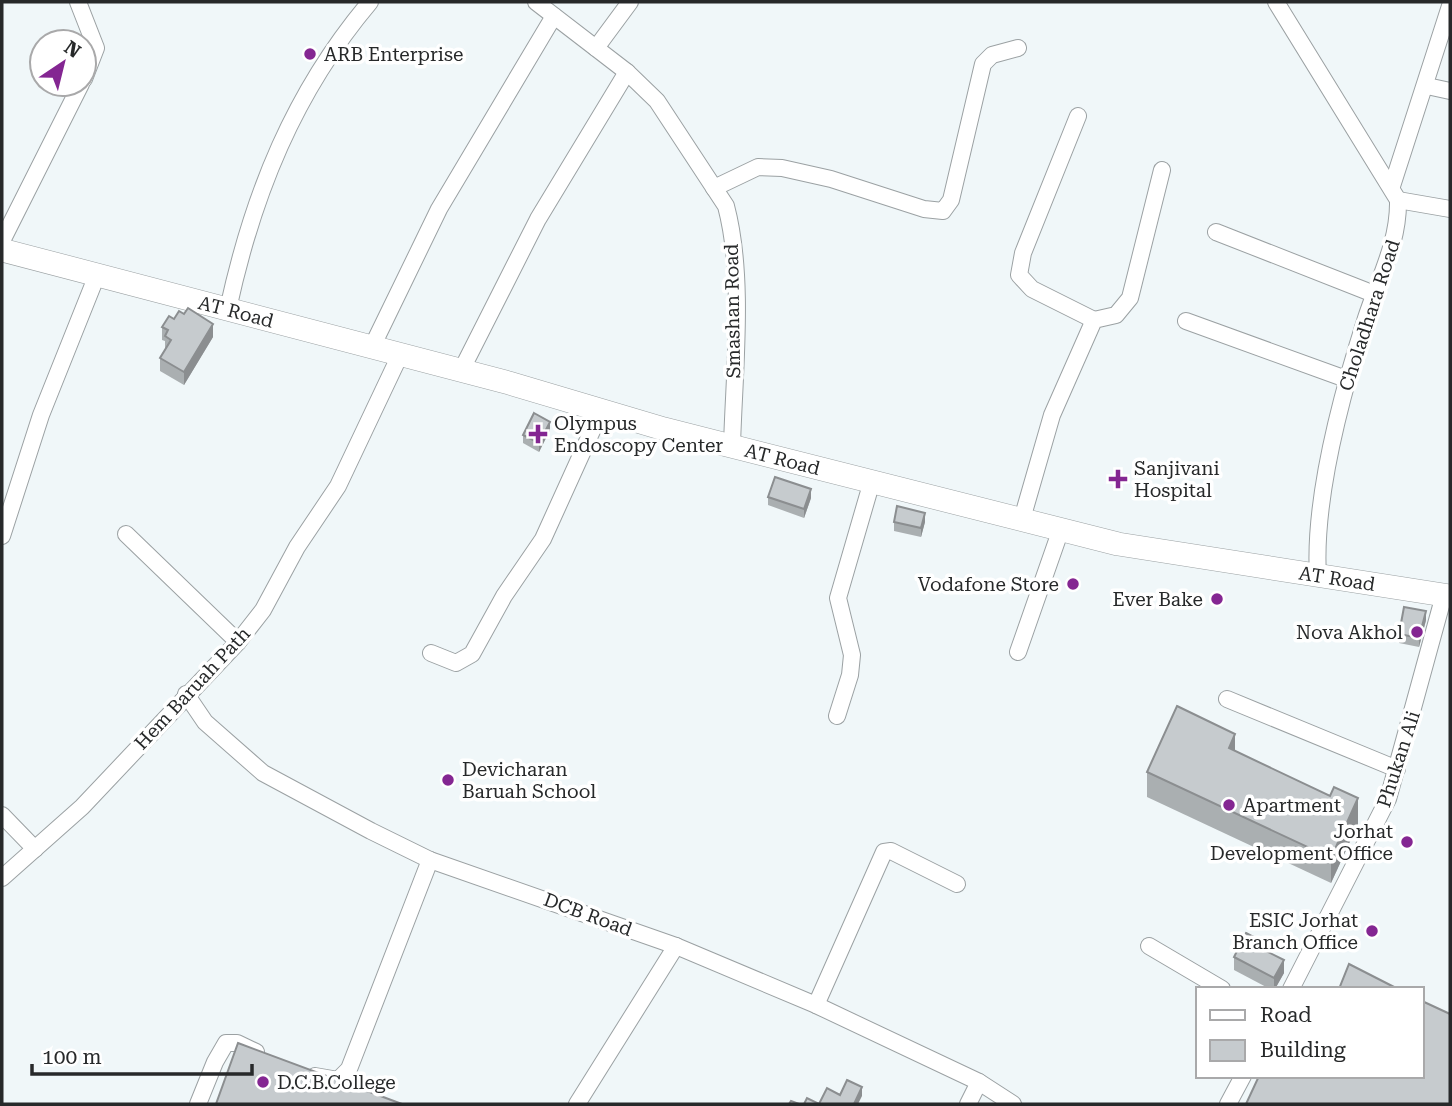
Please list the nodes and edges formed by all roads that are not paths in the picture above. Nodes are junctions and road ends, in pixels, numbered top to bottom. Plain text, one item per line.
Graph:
1 (78, 2) edge
2 (370, 2) edge
3 (536, 2) edge
4 (630, 2) edge
5 (1276, 2) edge
6 (1450, 6) edge
7 (554, 16) junction
8 (88, 28) edge
9 (596, 48) junction
10 (1018, 48) dead end
11 (627, 72) junction
12 (1427, 86) junction
13 (1450, 91) edge
14 (74, 98) edge
15 (1078, 116) dead end
16 (1162, 170) dead end
17 (714, 188) junction
18 (1395, 193) junction
19 (1450, 209) edge
20 (1216, 232) dead end
21 (2, 241) edge
22 (2, 250) edge
23 (97, 275) junction
24 (1374, 294) junction
25 (229, 309) junction
26 (1094, 320) junction
27 (1186, 321) dead end
28 (372, 347) junction
29 (400, 355) junction
30 (461, 371) junction
31 (1346, 379) junction
32 (601, 411) junction
33 (732, 446) junction
34 (872, 481) junction
35 (1022, 519) junction
36 (1061, 529) junction
37 (126, 534) dead end
38 (2, 536) edge
39 (1318, 576) junction
40 (1447, 596) edge
41 (239, 642) junction
42 (1018, 652) dead end
43 (431, 653) dead end
44 (186, 694) junction
45 (1227, 699) dead end
46 (837, 716) dead end
47 (1396, 769) junction
48 (2, 815) edge
49 (35, 849) junction
50 (430, 860) junction
51 (2, 877) edge
52 (957, 884) dead end
53 (676, 946) junction
54 (1149, 946) dead end
55 (1219, 987) edge
56 (1293, 987) edge
57 (816, 1005) junction
58 (269, 1058) edge
59 (303, 1072) edge
60 (1242, 1078) edge
61 (979, 1082) junction
62 (198, 1104) edge
63 (577, 1104) edge
64 (968, 1104) edge
65 (1013, 1104) edge
66 (1228, 1104) edge

1 - 8 street
2 - 25 street
3 - 7 street, Smashan Road
4 - 9 street
5 - 18 street
6 - 12 street, Choladhara Road
7 - 9 street, Smashan Road
7 - 28 street
9 - 11 street, Smashan Road
10 - 17 street
11 - 17 street, Smashan Road
11 - 30 street
12 - 13 street
12 - 18 street, Choladhara Road
14 - 21 street
15 - 26 street
16 - 26 street
17 - 33 street, Smashan Road
18 - 19 street
18 - 24 street, Choladhara Road
20 - 24 street
22 - 23 highway, AT Road
23 - 25 highway, AT Road
23 - 38 street
24 - 31 street, Choladhara Road
25 - 28 highway, AT Road
26 - 35 street
27 - 31 street
28 - 29 highway, AT Road
29 - 30 highway, AT Road
29 - 41 street, Hem Baruah Path
30 - 32 highway, AT Road
31 - 39 street, Choladhara Road
32 - 33 highway, AT Road
32 - 43 street
33 - 34 highway, AT Road
34 - 35 highway, AT Road
34 - 46 street
35 - 36 highway, AT Road
36 - 39 highway, AT Road
36 - 42 street
37 - 41 street
39 - 40 highway, AT Road
40 - 47 street, Phukan Ali
41 - 44 street, Hem Baruah Path
44 - 49 street, Hem Baruah Path
44 - 50 street, DCB Road
45 - 47 street
47 - 56 street, Phukan Ali
48 - 49 street
49 - 51 street, Hem Baruah Path
50 - 53 street, DCB Road
50 - 59 street
52 - 57 street
53 - 57 street, DCB Road
53 - 63 street
54 - 55 street
57 - 61 street, DCB Road
58 - 62 street
60 - 66 street
61 - 64 street
61 - 65 street, DCB Road

